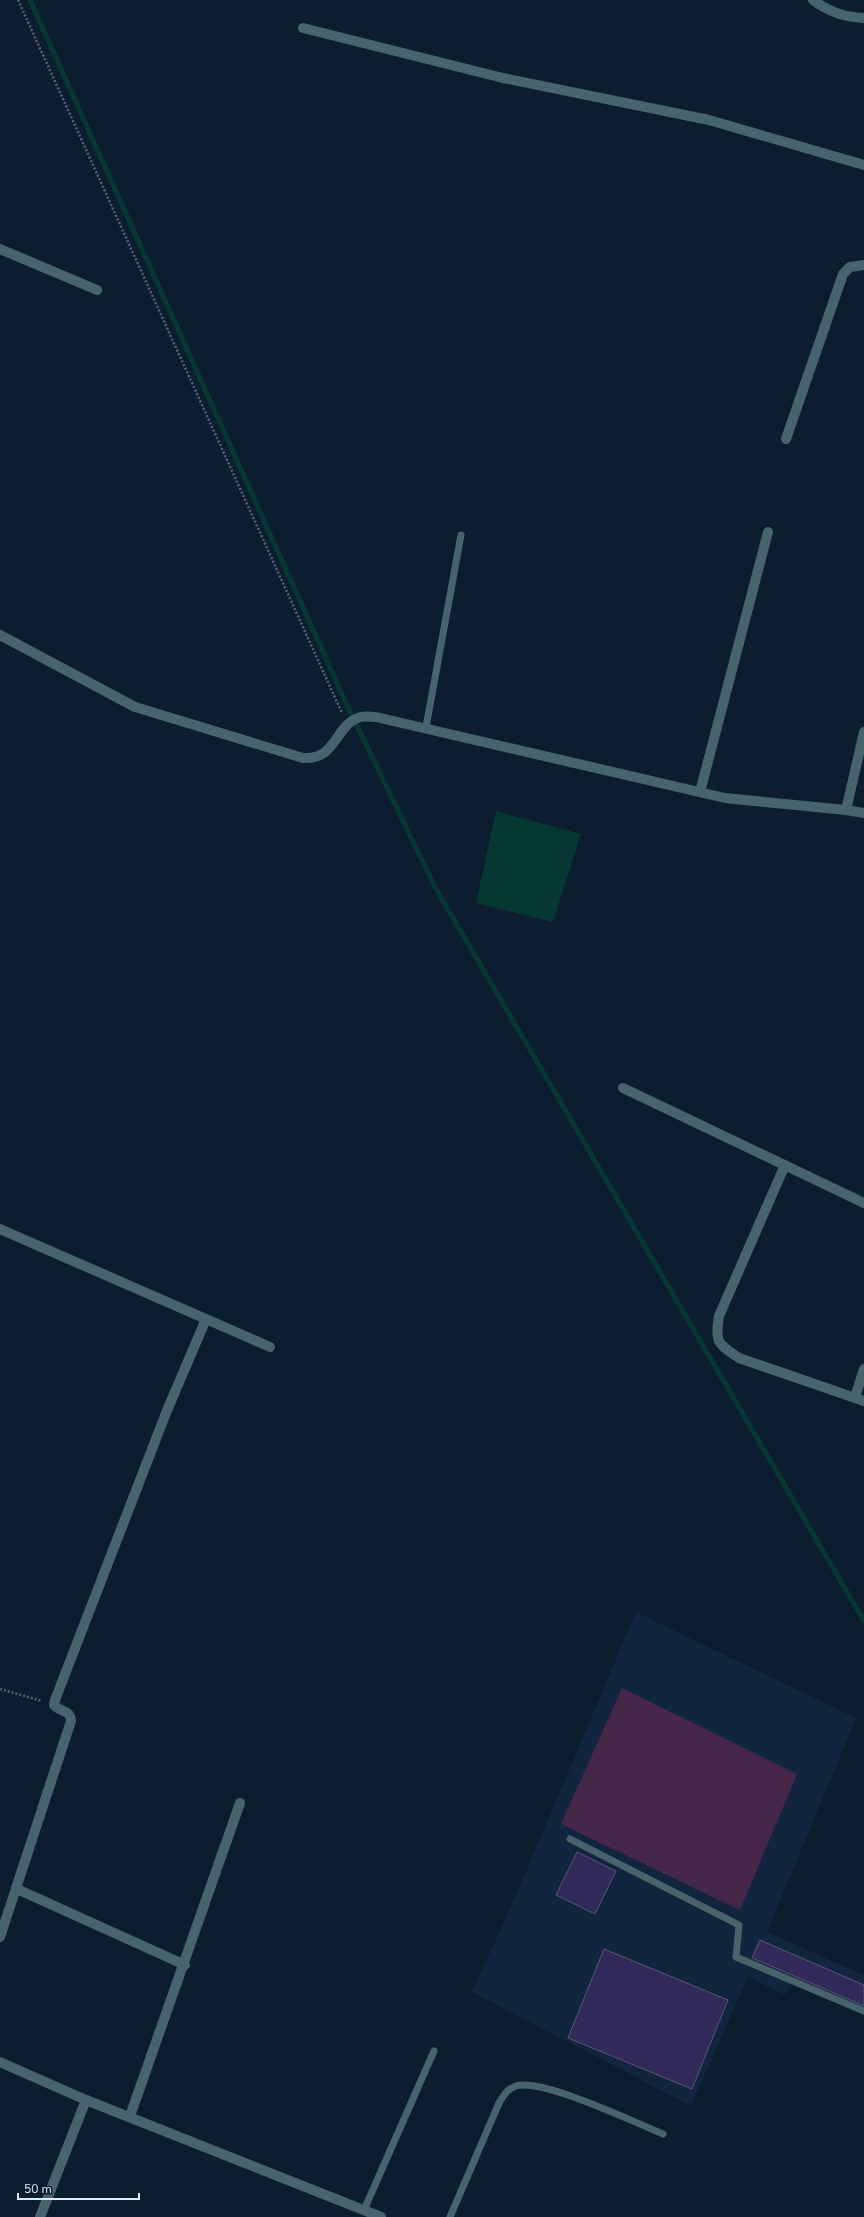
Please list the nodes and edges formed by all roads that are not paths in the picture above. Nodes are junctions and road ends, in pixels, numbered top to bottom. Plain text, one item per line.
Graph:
1 (813, 0) edge
2 (864, 18) edge
3 (303, 28) dead end
4 (864, 165) edge
5 (0, 249) edge
6 (864, 265) edge
7 (97, 290) dead end
8 (786, 439) dead end
9 (768, 532) dead end
10 (461, 535) dead end
11 (0, 635) edge
12 (426, 727) junction
13 (864, 732) edge
14 (700, 792) junction
15 (846, 810) junction
16 (864, 814) edge
17 (623, 1088) dead end
18 (785, 1165) junction
19 (864, 1203) edge
20 (0, 1229) edge
21 (206, 1319) junction
22 (270, 1347) dead end
23 (864, 1369) edge
24 (859, 1399) edge
25 (240, 1803) dead end
26 (570, 1838) dead end
27 (17, 1889) junction
28 (0, 1937) edge
29 (184, 1965) junction
30 (864, 2011) edge
31 (434, 2051) dead end
32 (0, 2062) edge
33 (86, 2100) junction
34 (130, 2116) junction
35 (663, 2134) dead end
36 (364, 2210) junction
37 (40, 2217) edge
38 (381, 2217) edge
39 (450, 2217) edge

1 - 2 street
3 - 4 street
5 - 7 street
6 - 8 street
9 - 14 street
10 - 12 lane
11 - 12 street
12 - 14 street
13 - 15 street
14 - 15 street
15 - 16 street
17 - 18 street
18 - 19 street
18 - 24 street
20 - 21 street
21 - 22 street
21 - 27 street
23 - 24 street
25 - 29 street
26 - 30 lane
27 - 28 street
27 - 29 street
29 - 34 street
31 - 36 lane
32 - 33 street
33 - 34 street
33 - 37 street
34 - 36 street
35 - 39 lane
36 - 38 street

